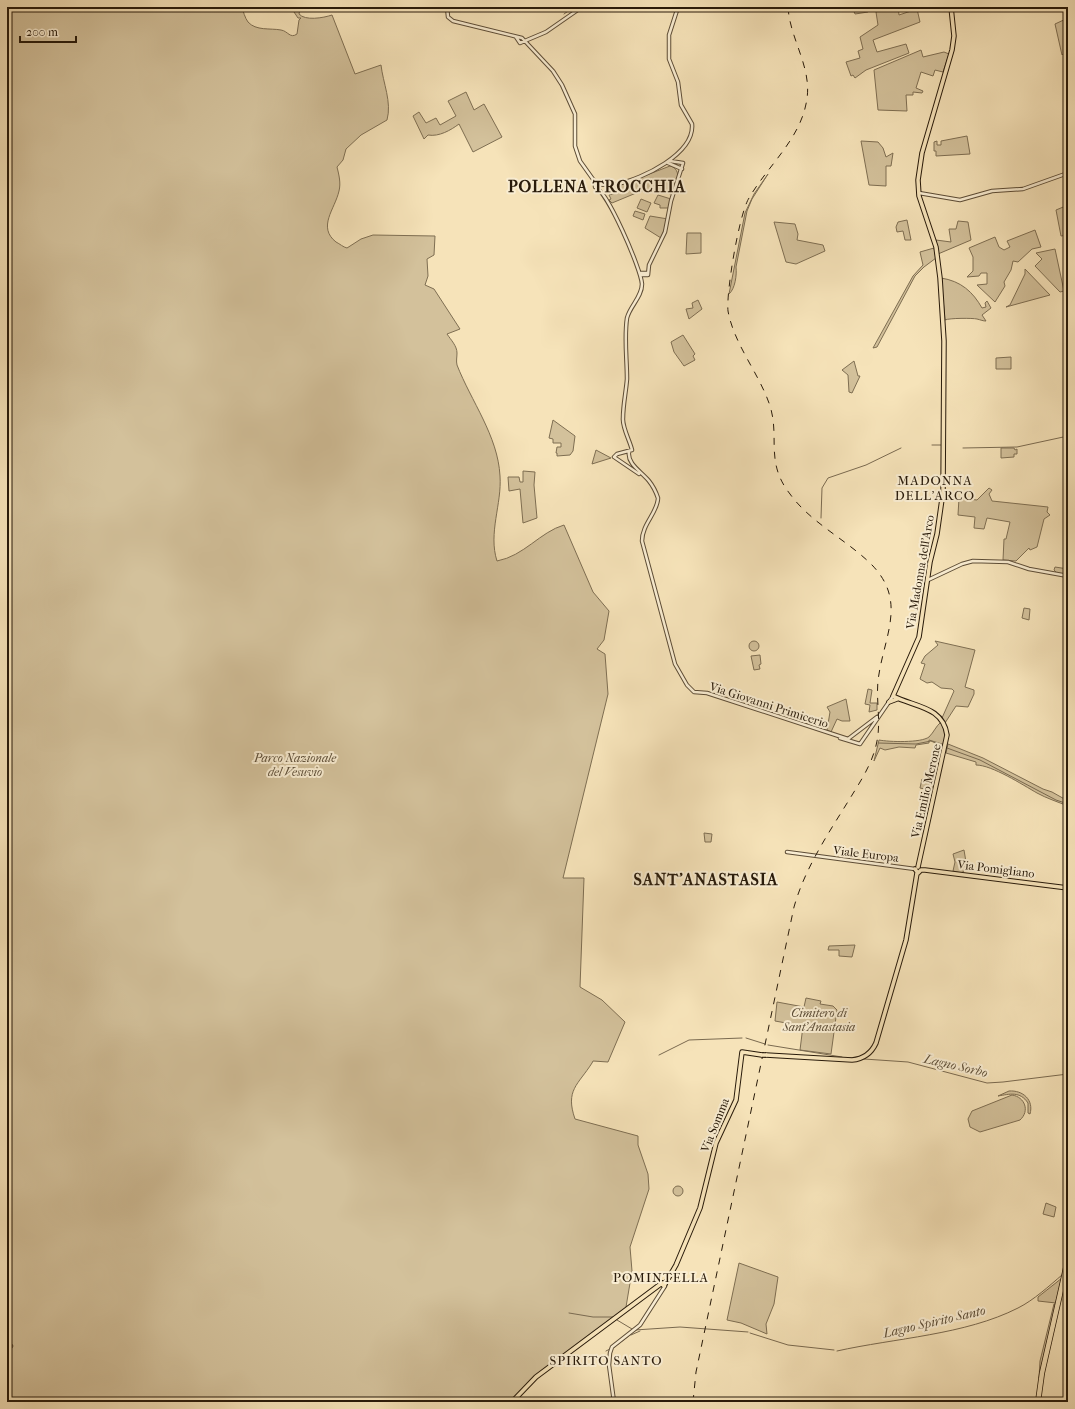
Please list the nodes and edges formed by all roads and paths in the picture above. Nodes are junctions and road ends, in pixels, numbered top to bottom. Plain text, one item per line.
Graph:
1 (447, 7) edge
2 (582, 7) edge
3 (678, 7) edge
4 (951, 7) edge
5 (530, 39) junction
6 (522, 41) junction
7 (528, 45) junction
8 (669, 162) junction
9 (682, 169) junction
10 (1068, 173) edge
11 (597, 184) junction
12 (918, 191) junction
13 (641, 274) junction
14 (629, 452) junction
15 (639, 473) junction
16 (929, 575) junction
17 (937, 576) junction
18 (1068, 576) edge
19 (928, 580) junction
20 (895, 691) junction
21 (893, 696) junction
22 (898, 699) junction
23 (889, 702) junction
24 (879, 715) junction
25 (872, 721) junction
26 (873, 725) junction
27 (845, 740) junction
28 (787, 852) dead end
29 (918, 870) junction
30 (1068, 888) edge
31 (742, 1052) joint
32 (1068, 1259) edge
33 (663, 1285) junction
34 (7, 1343) edge
35 (7, 1351) edge
36 (512, 1402) edge
37 (614, 1402) edge
38 (1038, 1402) edge

1 - 6 street
2 - 5 street
3 - 8 street
4 - 12 main road
5 - 6 street
5 - 7 street
6 - 7 street
7 - 11 street
8 - 9 street
8 - 9 street
8 - 11 street
9 - 13 street
10 - 12 street
11 - 13 street
12 - 16 main road, Via Madonna dell'Arco
13 - 14 street
14 - 15 street
14 - 15 street
15 - 27 street, Via Giovanni Primicerio
16 - 17 street
16 - 19 main road, Via Madonna dell'Arco
17 - 18 street
17 - 19 street
19 - 20 main road, Via Madonna dell'Arco
20 - 21 main road, Via Madonna dell'Arco
20 - 22 main road
21 - 22 main road, Via Emilio Merone
21 - 23 street, Via Madonna dell'Arco
22 - 23 main road
22 - 29 main road, Via Emilio Merone
23 - 24 street, Via Madonna dell'Arco
24 - 25 street
24 - 26 street
25 - 26 street
25 - 27 street
26 - 27 street, Via Giovanni Primicerio
28 - 29 street, Viale Europa
29 - 30 main road, Via Pomigliano
29 - 31 main road, Via Emilio Merone
31 - 33 main road, Via Somma
32 - 38 highway
33 - 36 main road
33 - 37 street
34 - 35 street

